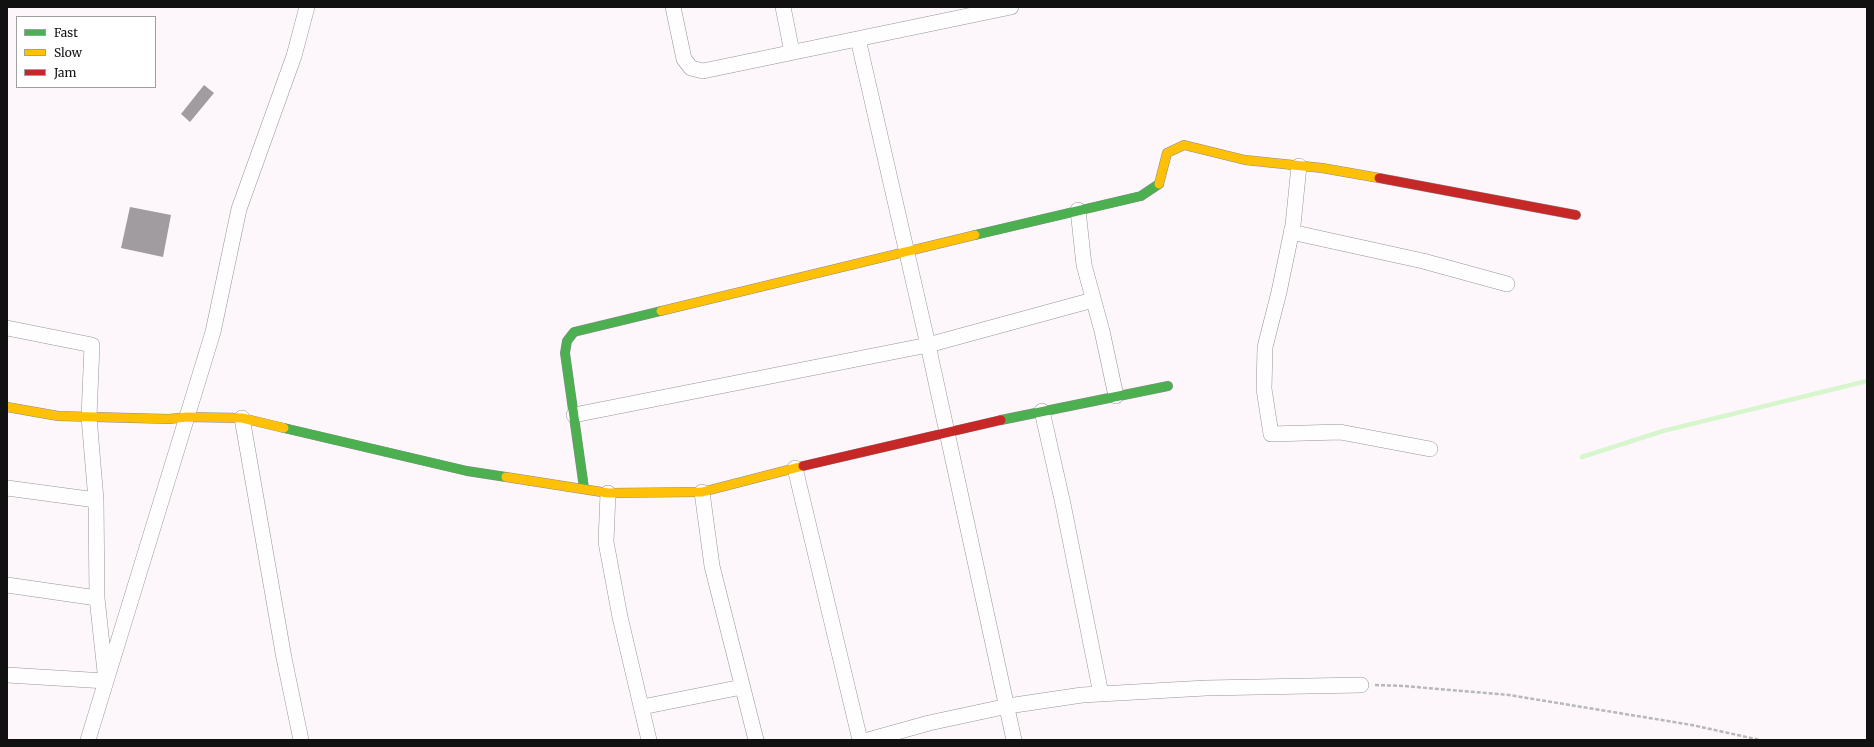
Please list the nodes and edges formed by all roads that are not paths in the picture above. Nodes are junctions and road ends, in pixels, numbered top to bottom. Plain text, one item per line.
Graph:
1 (307, 7) edge
2 (673, 7) edge
3 (783, 7) edge
4 (1011, 7) edge
5 (858, 39) junction
6 (792, 52) junction
7 (1298, 166) junction
8 (1078, 210) junction
9 (1576, 215) dead end
10 (1291, 232) junction
11 (907, 253) junction
12 (1507, 284) dead end
13 (1093, 300) junction
14 (7, 328) edge
15 (928, 345) junction
16 (1168, 386) dead end
17 (1116, 396) junction
18 (7, 407) edge
19 (1042, 411) junction
20 (574, 415) junction
21 (88, 417) junction
22 (187, 417) junction
23 (242, 418) junction
24 (947, 434) junction
25 (1430, 449) dead end
26 (795, 468) junction
27 (7, 488) edge
28 (584, 488) junction
29 (702, 492) junction
30 (608, 493) junction
31 (96, 500) junction
32 (7, 584) edge
33 (97, 598) junction
34 (7, 675) edge
35 (106, 681) junction
36 (1362, 684) road end
37 (742, 687) junction
38 (1101, 694) junction
39 (1008, 706) junction
40 (642, 707) junction
41 (88, 740) edge
42 (301, 740) edge
43 (649, 740) edge
44 (756, 740) edge
45 (860, 740) edge
46 (868, 740) edge
47 (1014, 740) edge

1 - 22 street
2 - 6 street
3 - 6 street
4 - 5 street
5 - 6 street
5 - 11 street
7 - 8 street
7 - 9 street
7 - 10 street
8 - 11 street
8 - 13 street
10 - 12 street
10 - 25 street
11 - 15 street
11 - 20 street
13 - 15 street
13 - 17 street
14 - 21 street
15 - 20 street
15 - 24 street
16 - 17 street
17 - 19 street
18 - 21 street
19 - 24 street
19 - 38 street
20 - 28 street
21 - 22 street
21 - 31 street
22 - 23 street
22 - 35 street
23 - 28 street
23 - 42 street
24 - 26 street
24 - 39 street
26 - 29 street
26 - 45 street
27 - 31 street
28 - 30 street
29 - 30 street
29 - 37 street
30 - 40 street
31 - 33 street
32 - 33 street
33 - 35 street
34 - 35 street
35 - 41 street
36 - 38 street
37 - 40 street
37 - 44 street
38 - 39 street
39 - 46 street
39 - 47 street
40 - 43 street

